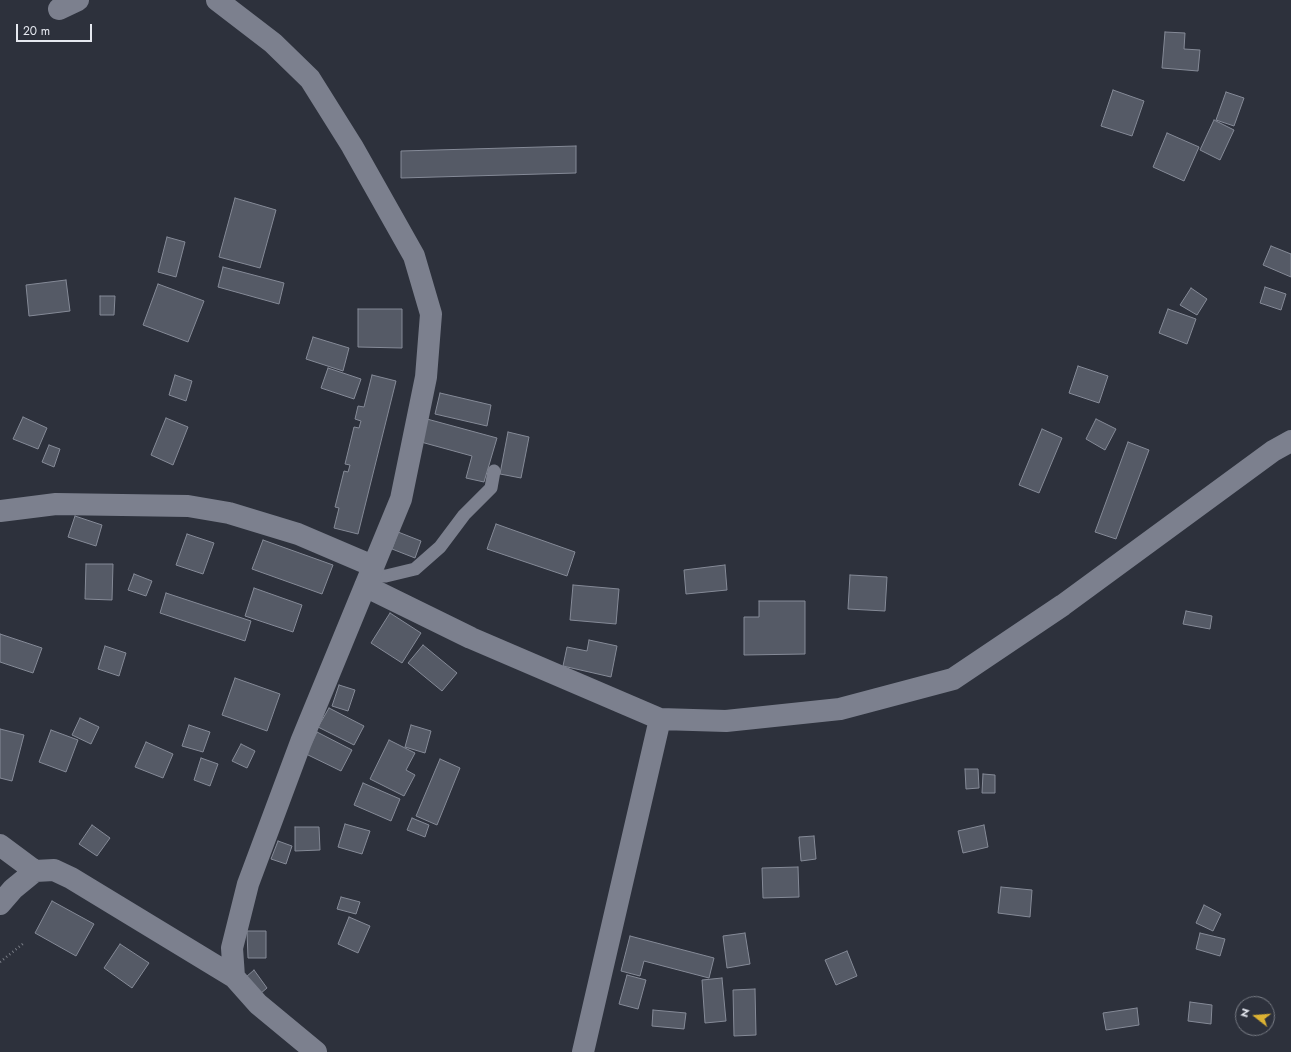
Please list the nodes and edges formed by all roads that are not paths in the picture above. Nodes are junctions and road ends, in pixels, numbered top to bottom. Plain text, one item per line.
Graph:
1 (217, 0) edge
2 (1291, 441) edge
3 (494, 471) dead end
4 (0, 511) edge
5 (369, 576) junction
6 (660, 718) junction
7 (0, 846) edge
8 (35, 871) junction
9 (0, 904) edge
10 (234, 978) junction
11 (316, 1052) edge
12 (584, 1052) edge

1 - 5 street
2 - 6 street
3 - 5 lane
4 - 5 street
5 - 6 street
5 - 10 street
6 - 12 street
7 - 8 street
8 - 9 street
8 - 10 street
10 - 11 street

